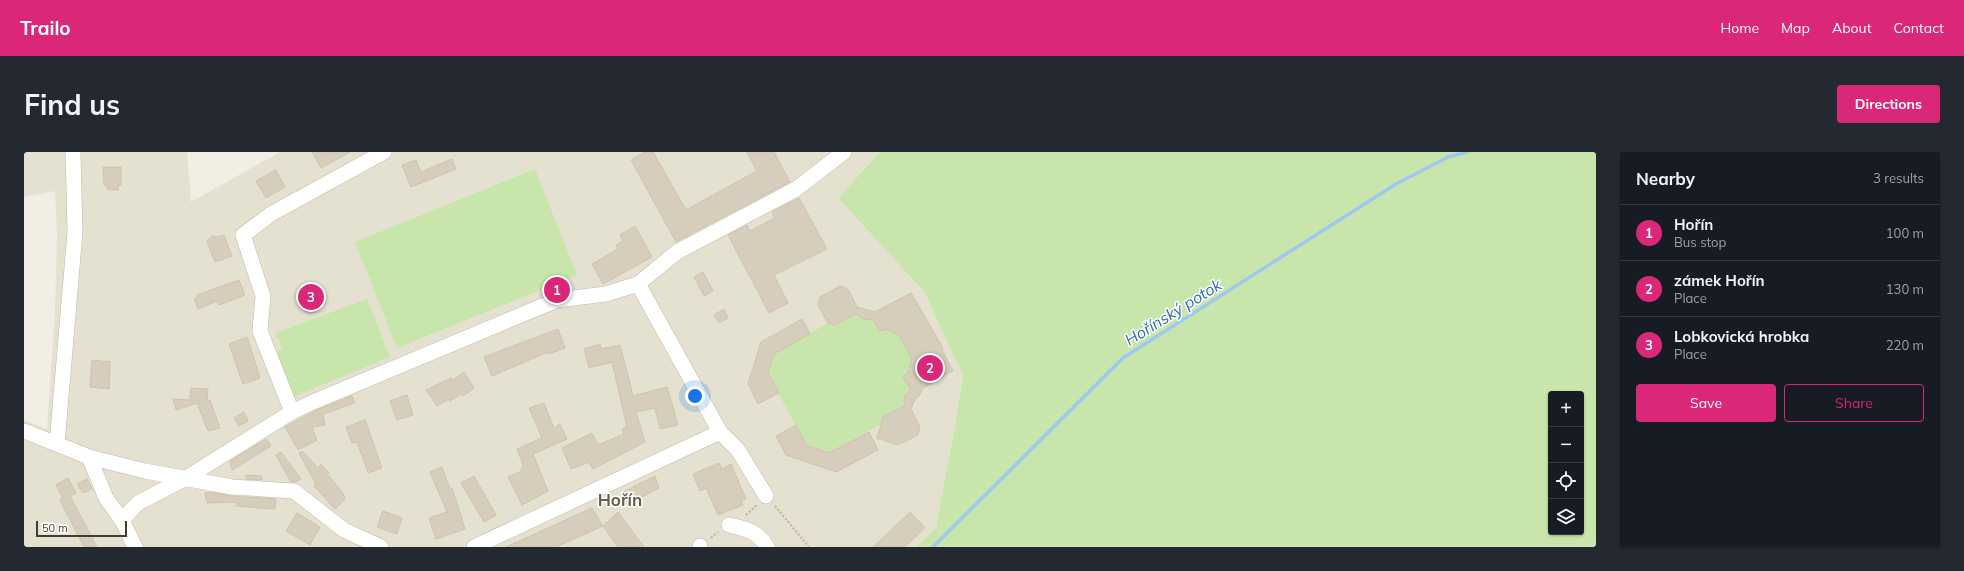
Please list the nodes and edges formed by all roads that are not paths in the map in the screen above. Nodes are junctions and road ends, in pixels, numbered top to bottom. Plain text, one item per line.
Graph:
1 (73, 152) edge
2 (384, 152) edge
3 (844, 152) edge
4 (638, 284) junction
5 (292, 412) junction
6 (24, 431) edge
7 (720, 432) junction
8 (57, 444) junction
9 (89, 457) junction
10 (186, 478) junction
11 (766, 496) road end
12 (122, 520) junction
13 (729, 524) dead end
14 (135, 547) edge
15 (381, 547) edge
16 (474, 547) edge
17 (767, 547) edge

1 - 8 street
2 - 5 street
3 - 4 street
4 - 5 street
4 - 7 street
5 - 10 street
6 - 8 street
7 - 11 street
7 - 16 street
8 - 9 street
9 - 10 street
9 - 12 street
10 - 12 street
10 - 15 street
12 - 14 street
13 - 17 street

